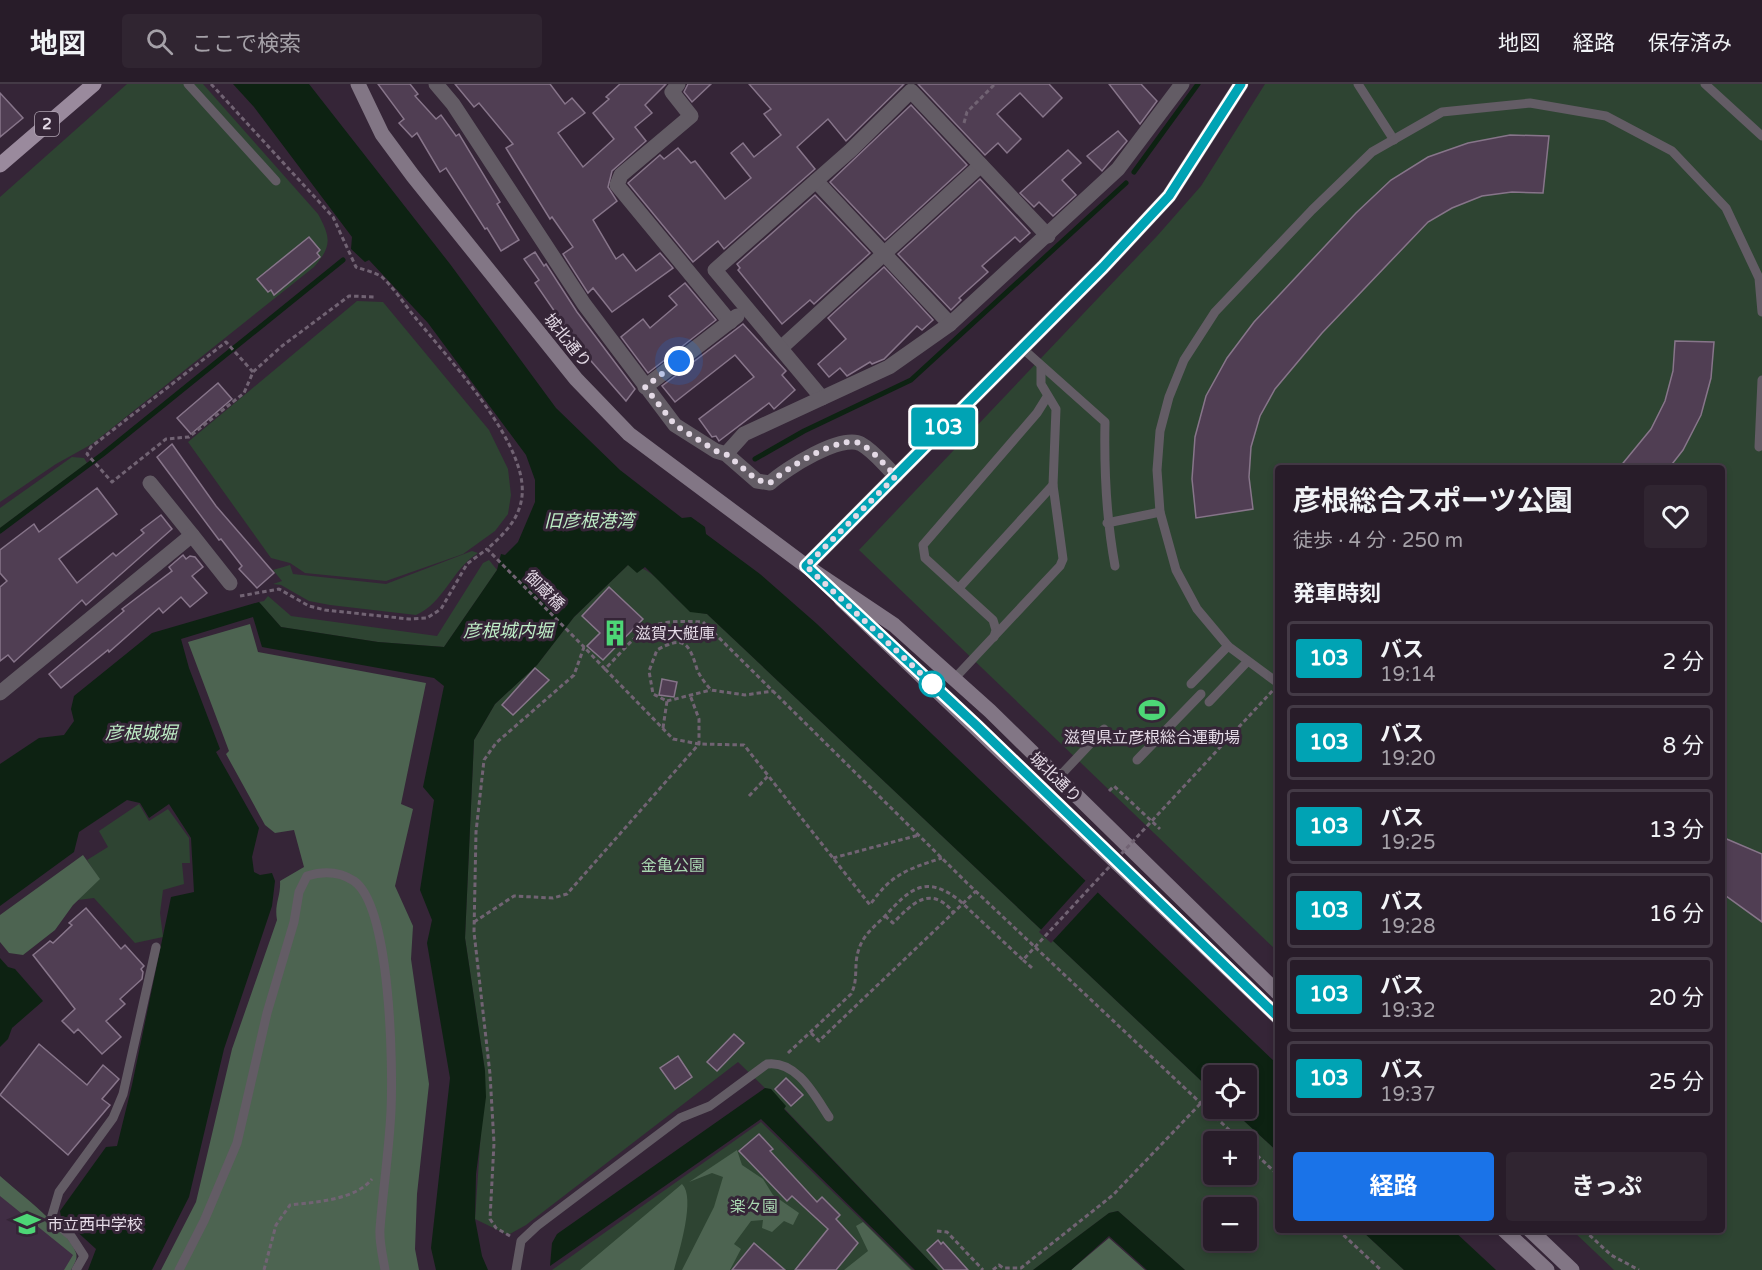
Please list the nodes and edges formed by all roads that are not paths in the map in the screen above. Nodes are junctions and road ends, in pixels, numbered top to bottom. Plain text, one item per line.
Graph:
1 (94, 84) edge
2 (188, 84) edge
3 (358, 84) edge
4 (436, 84) edge
5 (678, 84) edge
6 (1182, 84) edge
7 (1241, 84) edge
8 (1358, 84) edge
9 (1705, 84) edge
10 (1762, 136) edge
11 (1394, 140) junction
12 (0, 165) edge
13 (981, 165) junction
14 (276, 181) dead end
15 (816, 181) junction
16 (1048, 236) junction
17 (885, 254) junction
18 (747, 308) junction
19 (1762, 312) edge
20 (730, 322) junction
21 (950, 324) junction
22 (782, 347) junction
23 (1022, 348) junction
24 (1041, 366) junction
25 (1762, 380) edge
26 (645, 387) junction
27 (1761, 396) edge
28 (1047, 397) junction
29 (822, 398) junction
30 (1759, 447) dead end
31 (726, 454) junction
32 (896, 476) junction
33 (1053, 485) junction
34 (153, 491) dead end
35 (1160, 512) junction
36 (1107, 523) junction
37 (192, 535) junction
38 (806, 566) junction
39 (1115, 566) dead end
40 (959, 588) junction
41 (232, 591) road end
42 (994, 637) junction
43 (1228, 646) junction
44 (1247, 662) junction
45 (954, 679) junction
46 (1191, 684) dead end
47 (1275, 684) edge
48 (0, 693) edge
49 (1201, 694) dead end
50 (1209, 702) dead end
51 (1104, 729) dead end
52 (1137, 760) dead end
53 (1058, 778) junction
54 (156, 947) dead end
55 (1275, 990) edge
56 (1275, 1014) edge
57 (829, 1117) dead end
58 (1507, 1233) edge
59 (1533, 1233) edge
60 (76, 1270) edge
61 (179, 1270) edge
62 (385, 1270) edge
63 (516, 1270) edge
64 (1547, 1270) edge
65 (1572, 1270) edge

1 - 12 main road, 2
2 - 14 lane
3 - 38 main road, 城北通り
4 - 26 street
5 - 20 street
6 - 16 street
7 - 23 street
8 - 11 lane
9 - 10 lane
11 - 19 lane
11 - 35 lane
13 - 15 street
13 - 16 street
13 - 17 street
15 - 17 street
15 - 18 street
16 - 21 street
17 - 21 street
17 - 22 street
18 - 20 street
18 - 22 street
20 - 26 street
21 - 29 street
22 - 29 street
23 - 24 lane
23 - 32 street
24 - 28 lane
24 - 36 lane
25 - 27 lane
26 - 31 street
27 - 30 lane
28 - 33 lane
28 - 40 lane
29 - 31 street
31 - 32 street
32 - 38 street
33 - 40 lane
33 - 42 lane
34 - 37 street
35 - 36 lane
35 - 43 lane
36 - 39 lane
37 - 41 street
37 - 48 street
38 - 45 main road, 城北通り
38 - 56 main road, 城北通り
40 - 42 lane
42 - 45 lane
43 - 44 lane
43 - 46 lane
44 - 47 lane
44 - 50 lane
45 - 53 main road, 城北通り
49 - 52 lane
51 - 53 lane
53 - 55 main road, 城北通り
54 - 60 lane
57 - 63 lane
58 - 64 main road
59 - 65 main road
61 - 62 lane

